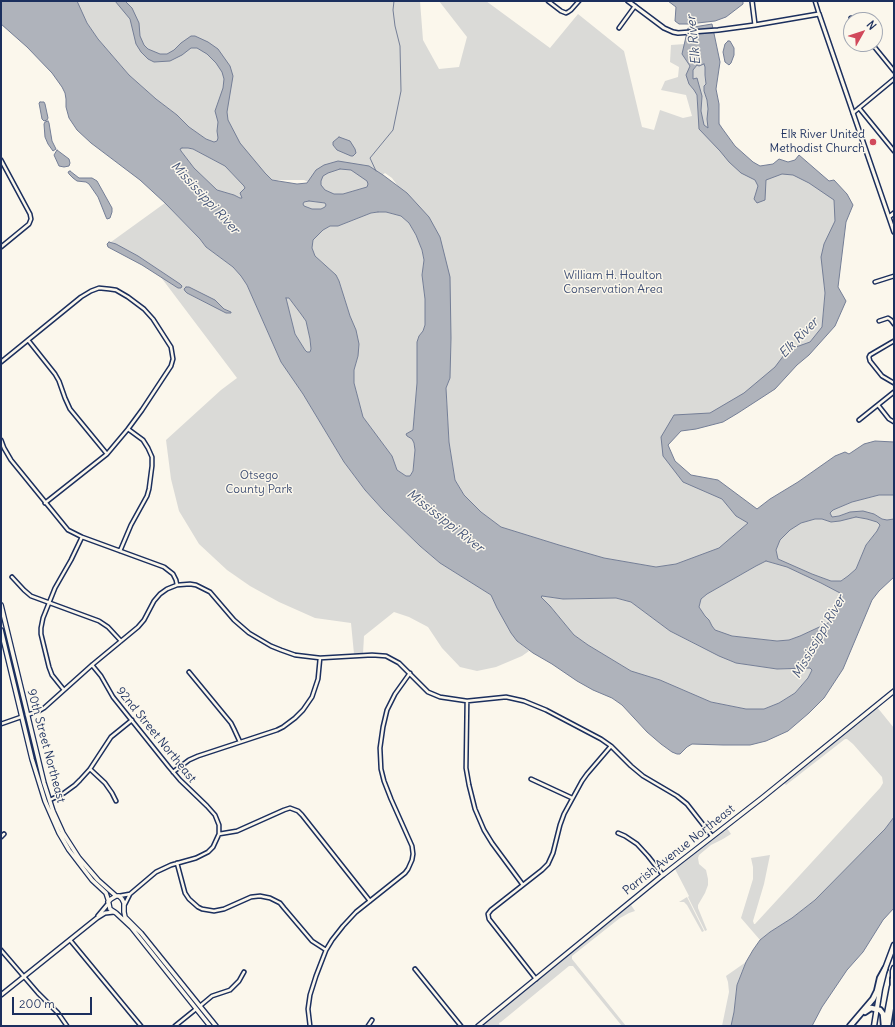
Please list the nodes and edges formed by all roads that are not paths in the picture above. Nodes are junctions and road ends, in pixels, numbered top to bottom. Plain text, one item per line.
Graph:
1 (548, 1) edge
2 (579, 1) edge
3 (628, 1) edge
4 (752, 1) edge
5 (815, 1) edge
6 (636, 6) junction
7 (819, 14) junction
8 (756, 25) junction
9 (619, 28) dead end
10 (879, 52) edge
11 (894, 71) edge
12 (894, 79) edge
13 (859, 108) junction
14 (853, 113) junction
15 (893, 147) edge
16 (894, 151) edge
17 (1, 160) edge
18 (894, 213) edge
19 (889, 217) junction
20 (894, 232) edge
21 (1, 247) edge
22 (894, 276) edge
23 (875, 282) dead end
24 (879, 321) dead end
25 (894, 324) edge
26 (28, 340) junction
27 (894, 341) edge
28 (1, 362) edge
29 (894, 383) edge
30 (894, 392) edge
31 (878, 405) junction
32 (860, 420) dead end
33 (894, 422) edge
34 (128, 429) junction
35 (1, 440) edge
36 (107, 454) junction
37 (46, 503) junction
38 (82, 537) junction
39 (120, 551) junction
40 (12, 577) dead end
41 (177, 585) junction
42 (48, 603) junction
43 (1, 606) edge
44 (1, 630) edge
45 (120, 641) junction
46 (320, 658) junction
47 (92, 665) junction
48 (189, 672) dead end
49 (410, 673) junction
50 (64, 690) junction
51 (894, 691) edge
52 (467, 701) junction
53 (20, 710) junction
54 (27, 714) junction
55 (22, 718) junction
56 (132, 720) junction
57 (29, 721) junction
58 (1, 724) edge
59 (240, 742) junction
60 (611, 746) junction
61 (90, 769) junction
62 (173, 772) junction
63 (531, 779) dead end
64 (572, 798) junction
65 (49, 800) junction
66 (116, 802) dead end
67 (618, 833) dead end
68 (4, 834) dead end
69 (219, 834) junction
70 (712, 836) junction
71 (1, 837) edge
72 (177, 863) junction
73 (663, 875) junction
74 (523, 885) junction
75 (130, 894) junction
76 (117, 896) junction
77 (370, 901) junction
78 (108, 903) junction
79 (124, 906) junction
80 (115, 912) junction
81 (97, 918) junction
82 (70, 940) junction
83 (894, 945) edge
84 (1, 950) edge
85 (326, 950) junction
86 (894, 968) edge
87 (416, 969) dead end
88 (885, 969) junction
89 (244, 972) dead end
90 (24, 977) junction
91 (536, 978) junction
92 (893, 979) edge
93 (1, 995) edge
94 (198, 1008) junction
95 (876, 1009) junction
96 (858, 1018) junction
97 (372, 1020) dead end
98 (67, 1026) edge
99 (141, 1026) edge
100 (175, 1026) edge
101 (210, 1026) edge
102 (216, 1026) edge
103 (310, 1026) edge
104 (368, 1026) edge
105 (461, 1026) edge
106 (478, 1026) edge
107 (850, 1026) edge
108 (874, 1026) edge
109 (884, 1026) edge
110 (888, 1026) edge

1 - 2 street
3 - 6 street
4 - 8 street
5 - 7 street
6 - 8 street
6 - 9 street
7 - 8 street
7 - 14 street
10 - 11 street
12 - 13 street
13 - 14 street
13 - 15 street
14 - 19 street
15 - 16 street
17 - 21 street
18 - 19 street
19 - 20 street
22 - 23 street
24 - 25 street
26 - 28 street
26 - 34 street
26 - 36 street
27 - 29 street
30 - 31 street
31 - 32 street
31 - 33 street
34 - 36 street
34 - 39 street
35 - 37 street
36 - 37 street
37 - 38 street
38 - 39 street
38 - 42 street
39 - 41 street
40 - 42 street
41 - 45 street
41 - 46 street
42 - 45 street
42 - 50 street
43 - 54 main road, 90th Street Northeast
44 - 53 main road, 90th Street Northeast
45 - 47 street
46 - 49 street
46 - 59 street
47 - 50 street
47 - 56 street, 92nd Street Northeast
48 - 59 street
49 - 52 street
49 - 77 street
50 - 54 street
51 - 70 main road, Parrish Avenue Northeast
52 - 60 street
52 - 74 street
53 - 54 main road
53 - 55 main road, 90th Street Northeast
54 - 57 main road, 90th Street Northeast
55 - 57 main road
55 - 58 street
55 - 78 main road, 90th Street Northeast
56 - 61 street
56 - 62 street, 92nd Street Northeast
57 - 65 main road, 90th Street Northeast
59 - 62 street
60 - 64 street
60 - 70 street
61 - 65 street
61 - 66 street
62 - 69 street, 92nd Street Northeast
63 - 64 street
64 - 74 street
65 - 76 main road, 90th Street Northeast
67 - 73 street
68 - 71 street
69 - 72 street
69 - 77 street
70 - 73 main road, Parrish Avenue Northeast
72 - 75 street
72 - 85 street
73 - 91 main road, Parrish Avenue Northeast
74 - 91 street
75 - 76 street
75 - 79 street
76 - 78 main road
76 - 79 main road
77 - 85 street
78 - 80 main road
78 - 81 street
79 - 80 main road
79 - 94 main road
80 - 81 street
80 - 94 main road
81 - 82 street
82 - 90 street
82 - 99 street
83 - 88 highway
84 - 90 street
85 - 103 street
86 - 92 highway
87 - 105 street
88 - 95 highway
88 - 96 highway
89 - 94 street
90 - 93 street
90 - 98 street
91 - 106 main road, Parrish Avenue Northeast
92 - 109 highway
92 - 110 highway
94 - 100 street
94 - 101 main road
94 - 102 main road
95 - 96 highway
95 - 108 highway
95 - 109 highway
96 - 107 highway
97 - 104 street

